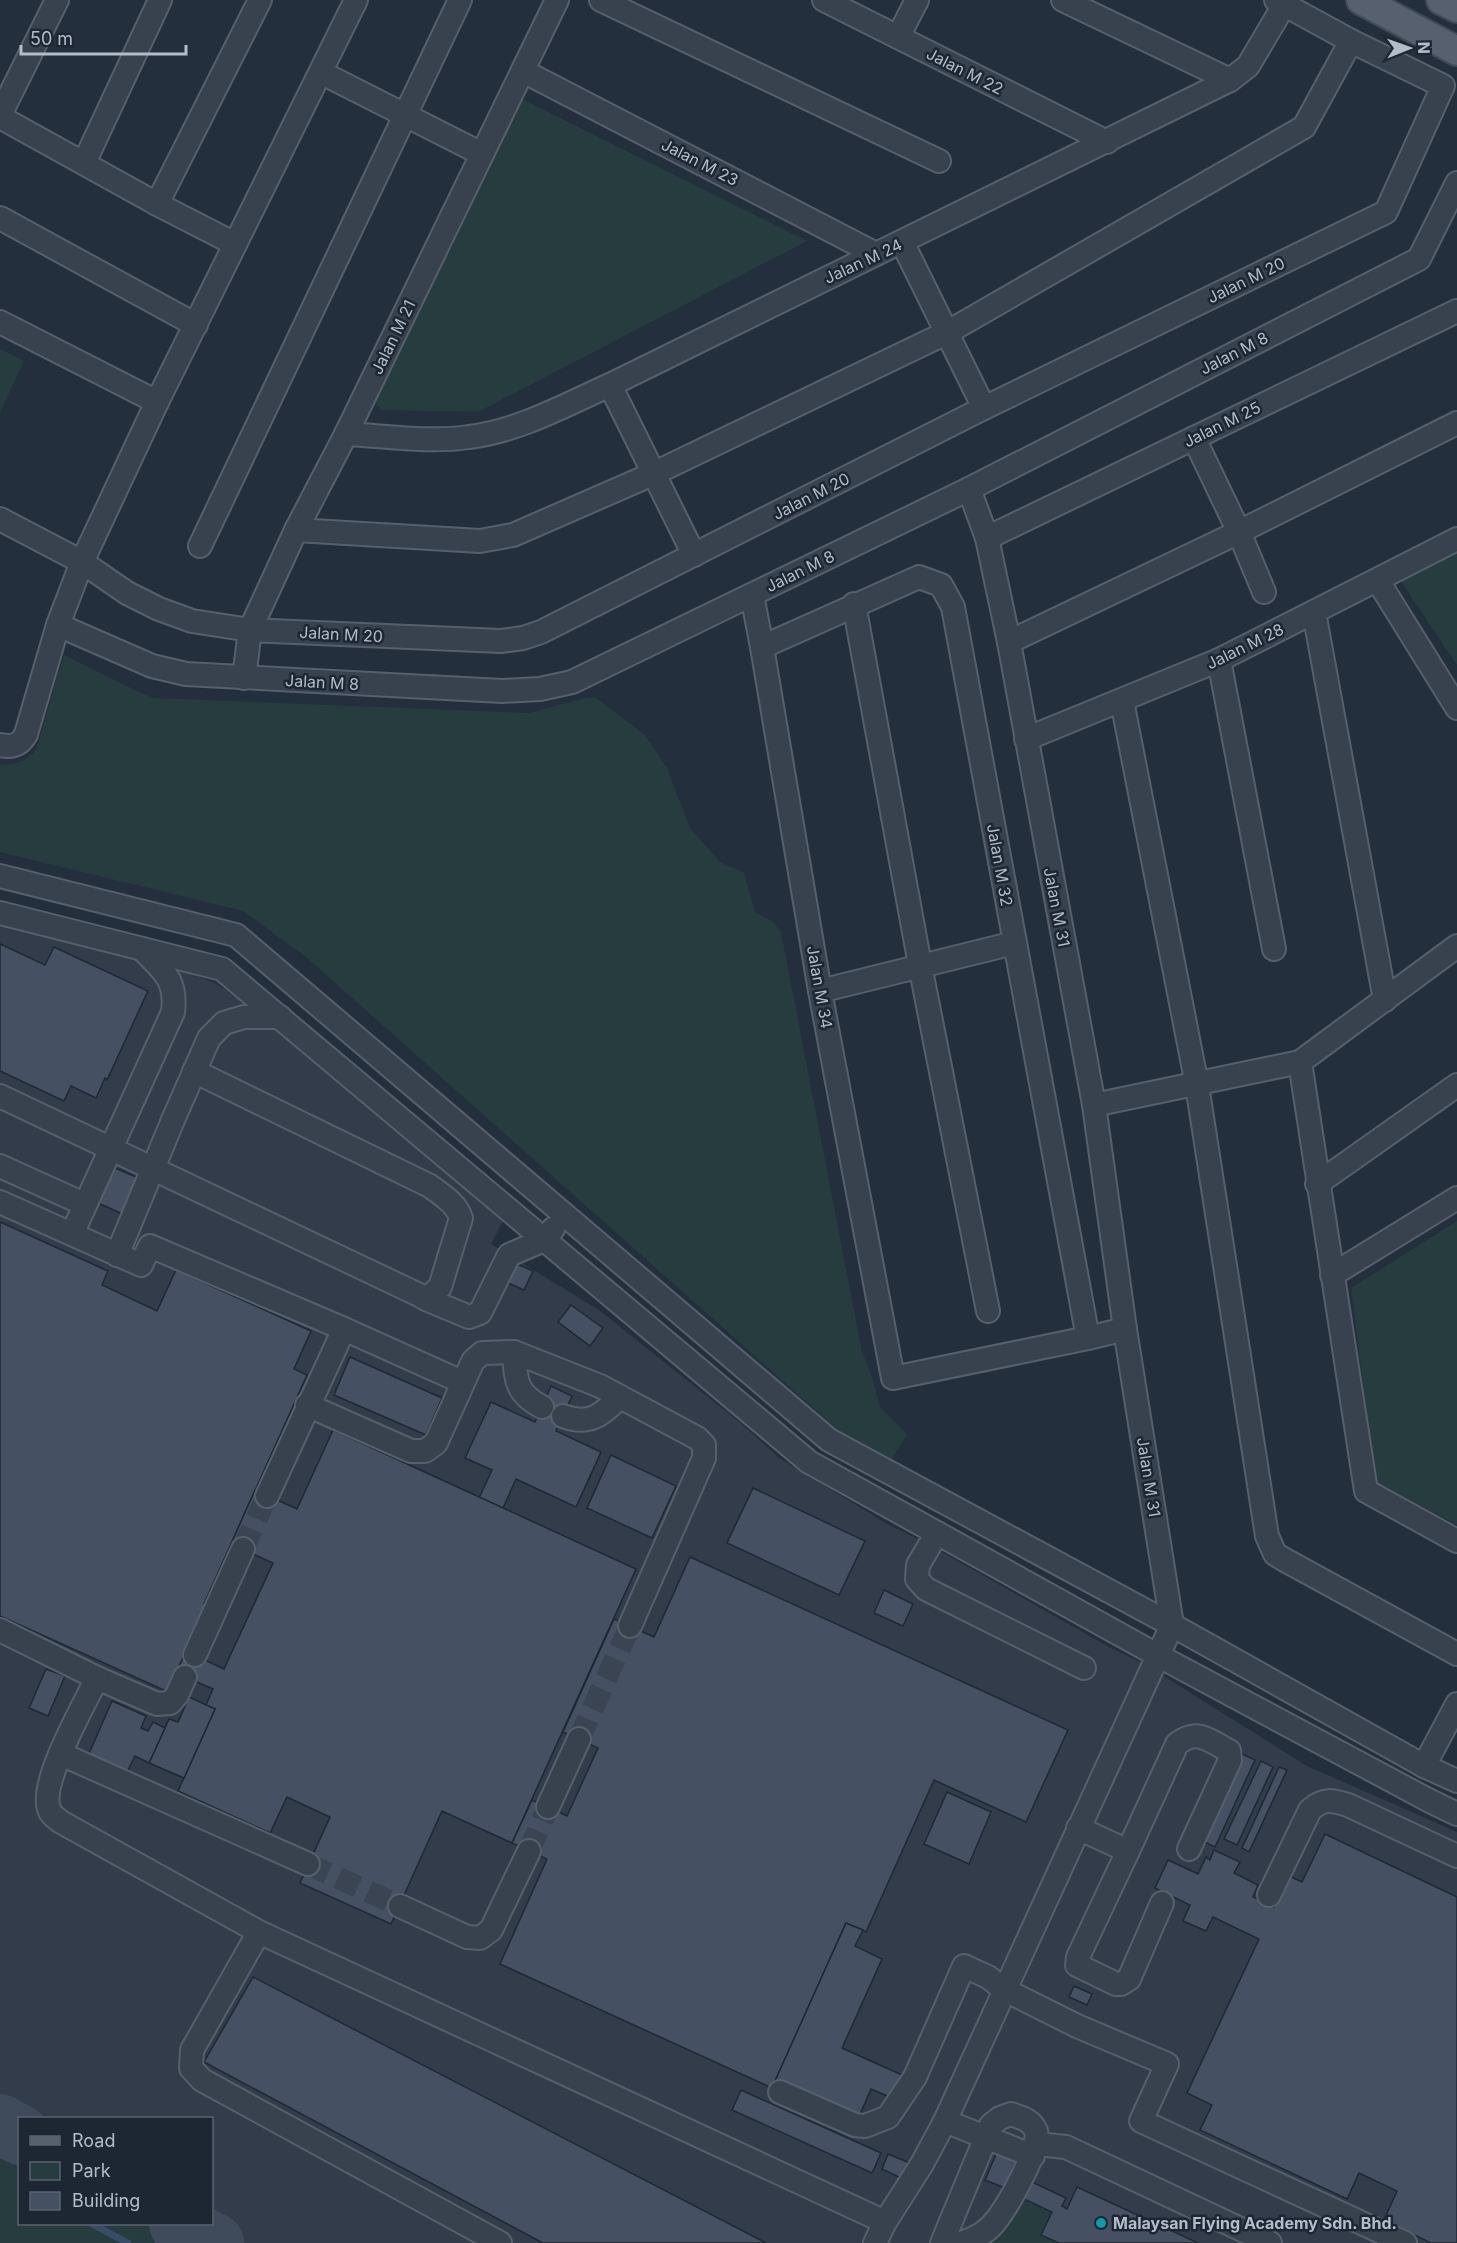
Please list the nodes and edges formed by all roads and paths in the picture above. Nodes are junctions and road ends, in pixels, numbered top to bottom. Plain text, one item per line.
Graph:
1 (57, 0) edge
2 (160, 0) edge
3 (260, 0) edge
4 (356, 0) edge
5 (460, 0) edge
6 (557, 0) edge
7 (601, 0) edge
8 (824, 0) edge
9 (916, 0) edge
10 (1063, 0) edge
11 (1361, 0) edge
12 (1441, 0) edge
13 (1283, 1) edge
14 (1457, 8) edge
15 (898, 37) junction
16 (1351, 41) junction
17 (1457, 51) edge
18 (524, 71) junction
19 (322, 73) junction
20 (1230, 80) junction
21 (404, 115) junction
22 (0, 116) edge
23 (1107, 142) junction
24 (482, 154) junction
25 (939, 161) dead end
26 (84, 163) junction
27 (1457, 183) edge
28 (157, 204) junction
29 (0, 218) edge
30 (902, 242) junction
31 (235, 244) junction
32 (876, 254) junction
33 (1457, 311) edge
34 (0, 322) edge
35 (196, 325) junction
36 (948, 332) junction
37 (610, 384) junction
38 (157, 402) junction
39 (984, 408) junction
40 (1457, 423) edge
41 (346, 434) junction
42 (1194, 438) junction
43 (655, 473) junction
44 (969, 489) junction
45 (0, 519) edge
46 (296, 530) junction
47 (1239, 532) junction
48 (987, 538) junction
49 (1456, 540) edge
50 (200, 546) dead end
51 (694, 555) junction
52 (82, 562) junction
53 (1378, 581) junction
54 (1264, 592) dead end
55 (752, 595) junction
56 (854, 604) junction
57 (1314, 612) junction
58 (58, 625) junction
59 (250, 630) junction
60 (1009, 642) junction
61 (762, 647) junction
62 (1219, 660) junction
63 (244, 678) junction
64 (1122, 701) junction
65 (1457, 708) edge
66 (1026, 739) junction
67 (0, 745) edge
68 (0, 876) edge
69 (0, 912) edge
70 (1014, 943) junction
71 (1457, 946) edge
72 (142, 949) junction
73 (1274, 950) dead end
74 (920, 965) junction
75 (820, 991) junction
76 (1385, 1000) junction
77 (280, 1017) junction
78 (1300, 1062) junction
79 (194, 1071) junction
80 (1197, 1085) junction
81 (1457, 1085) edge
82 (0, 1096) edge
83 (1094, 1105) junction
84 (112, 1148) junction
85 (0, 1166) edge
86 (153, 1168) junction
87 (1317, 1184) junction
88 (1457, 1198) edge
89 (0, 1202) edge
90 (84, 1204) junction
91 (564, 1215) junction
92 (72, 1234) junction
93 (544, 1240) junction
94 (117, 1255) junction
95 (1332, 1275) junction
96 (426, 1299) junction
97 (988, 1311) dead end
98 (344, 1329) junction
99 (1125, 1329) junction
100 (1088, 1338) junction
101 (514, 1352) junction
102 (462, 1382) junction
103 (620, 1397) junction
104 (307, 1405) junction
105 (542, 1407) dead end
106 (563, 1416) dead end
107 (267, 1496) tunnel mouth
108 (937, 1533) junction
109 (1457, 1541) edge
110 (243, 1549) tunnel mouth
111 (1172, 1625) junction
112 (630, 1626) tunnel mouth
113 (0, 1630) edge
114 (1457, 1654) edge
115 (195, 1655) dead end
116 (1157, 1655) junction
117 (1084, 1668) dead end
118 (185, 1677) dead end
119 (97, 1678) junction
120 (1457, 1704) edge
121 (579, 1739) tunnel mouth
122 (61, 1754) junction
123 (1424, 1766) junction
124 (1457, 1781) edge
125 (548, 1807) tunnel mouth
126 (1457, 1814) edge
127 (1078, 1828) junction
128 (1189, 1849) dead end
129 (529, 1851) tunnel mouth
130 (1128, 1851) junction
131 (1457, 1856) edge
132 (308, 1864) tunnel mouth
133 (1269, 1895) dead end
134 (1162, 1903) dead end
135 (400, 1906) tunnel mouth
136 (259, 1932) junction
137 (1005, 1990) junction
138 (780, 2092) dead end
139 (945, 2121) junction
140 (986, 2138) junction
141 (1035, 2150) junction
142 (885, 2222) junction
143 (500, 2243) edge
144 (875, 2243) edge
145 (942, 2243) edge
146 (961, 2243) edge
147 (1270, 2243) edge
148 (1405, 2243) edge

1 - 22 street
2 - 26 street
3 - 28 street
4 - 19 street
5 - 21 street
6 - 18 street, Jalan M 21
7 - 25 street
8 - 15 street, Jalan M 22
9 - 15 street
10 - 20 street
11 - 17 main road
12 - 14 main road
13 - 16 street
13 - 20 street, Jalan M 24
15 - 23 street, Jalan M 22
16 - 36 street
16 - 39 street, Jalan M 20
18 - 24 street, Jalan M 21
18 - 32 street, Jalan M 23
19 - 21 street
19 - 31 street
20 - 23 street, Jalan M 24
21 - 24 street
21 - 50 street
22 - 26 street
23 - 30 street, Jalan M 24
24 - 41 street, Jalan M 21
26 - 28 street
27 - 44 street, Jalan M 8
28 - 31 street
29 - 35 street
30 - 32 street, Jalan M 24
30 - 36 street
31 - 35 street
32 - 37 street, Jalan M 24
33 - 42 street, Jalan M 25
34 - 38 street
35 - 38 street
36 - 39 street
36 - 43 street
37 - 41 street, Jalan M 24
37 - 43 street
38 - 52 street
39 - 51 street, Jalan M 20
40 - 47 street
41 - 46 street, Jalan M 21
42 - 47 street
42 - 48 street, Jalan M 25
43 - 46 street
43 - 51 street
44 - 48 street, Jalan M 31
44 - 55 street, Jalan M 8
45 - 52 street, Jalan M 20
46 - 59 street, Jalan M 21
47 - 54 street
47 - 60 street
48 - 60 street, Jalan M 31
49 - 53 street, Jalan M 28
51 - 59 street, Jalan M 20
52 - 58 street
52 - 59 street, Jalan M 20
53 - 57 street, Jalan M 28
53 - 65 street
55 - 61 street, Jalan M 34
55 - 63 street, Jalan M 8
56 - 61 street, Jalan M 32
56 - 70 street, Jalan M 32
56 - 74 street
57 - 62 street, Jalan M 28
57 - 76 street
58 - 63 street, Jalan M 8
58 - 67 street
59 - 63 street, Jalan M 21
60 - 66 street, Jalan M 31
61 - 75 street, Jalan M 34
62 - 64 street, Jalan M 28
62 - 73 street
64 - 66 street, Jalan M 28
64 - 80 street
66 - 83 street, Jalan M 31
68 - 91 street
69 - 72 street
70 - 74 street
70 - 100 street, Jalan M 32
71 - 76 street
72 - 77 street
72 - 84 street
74 - 75 street
74 - 97 street
75 - 100 street, Jalan M 34
76 - 78 street
77 - 79 street
77 - 93 street
78 - 80 street
78 - 87 street
79 - 86 street
79 - 96 street
80 - 83 street
80 - 114 street
81 - 87 street
82 - 84 street
83 - 99 street, Jalan M 31
84 - 86 street
84 - 90 street
85 - 90 street
86 - 94 street
86 - 96 street
87 - 95 street
88 - 95 street
89 - 92 street
90 - 92 street
91 - 93 street
91 - 111 street
92 - 94 street
93 - 96 street
93 - 108 street
94 - 98 street
95 - 109 street
98 - 102 street
98 - 104 street
99 - 100 street
99 - 111 street, Jalan M 31
101 - 102 street
101 - 103 street
101 - 105 street
102 - 104 street
103 - 106 street
103 - 112 street
104 - 107 street
108 - 116 street
108 - 117 street
110 - 115 street
111 - 116 street
111 - 123 street
113 - 119 street
116 - 126 street
116 - 127 street
118 - 119 street
119 - 122 street
120 - 123 street
121 - 125 street
122 - 132 street
122 - 136 street
123 - 124 street
127 - 130 street
127 - 137 street
128 - 130 street
129 - 135 street
130 - 134 street
131 - 133 street
136 - 142 street
136 - 143 street
137 - 138 street
137 - 139 street
137 - 148 street
139 - 140 street
139 - 142 street
140 - 141 street
140 - 141 street
140 - 145 street
141 - 146 street
141 - 147 street
142 - 144 street

